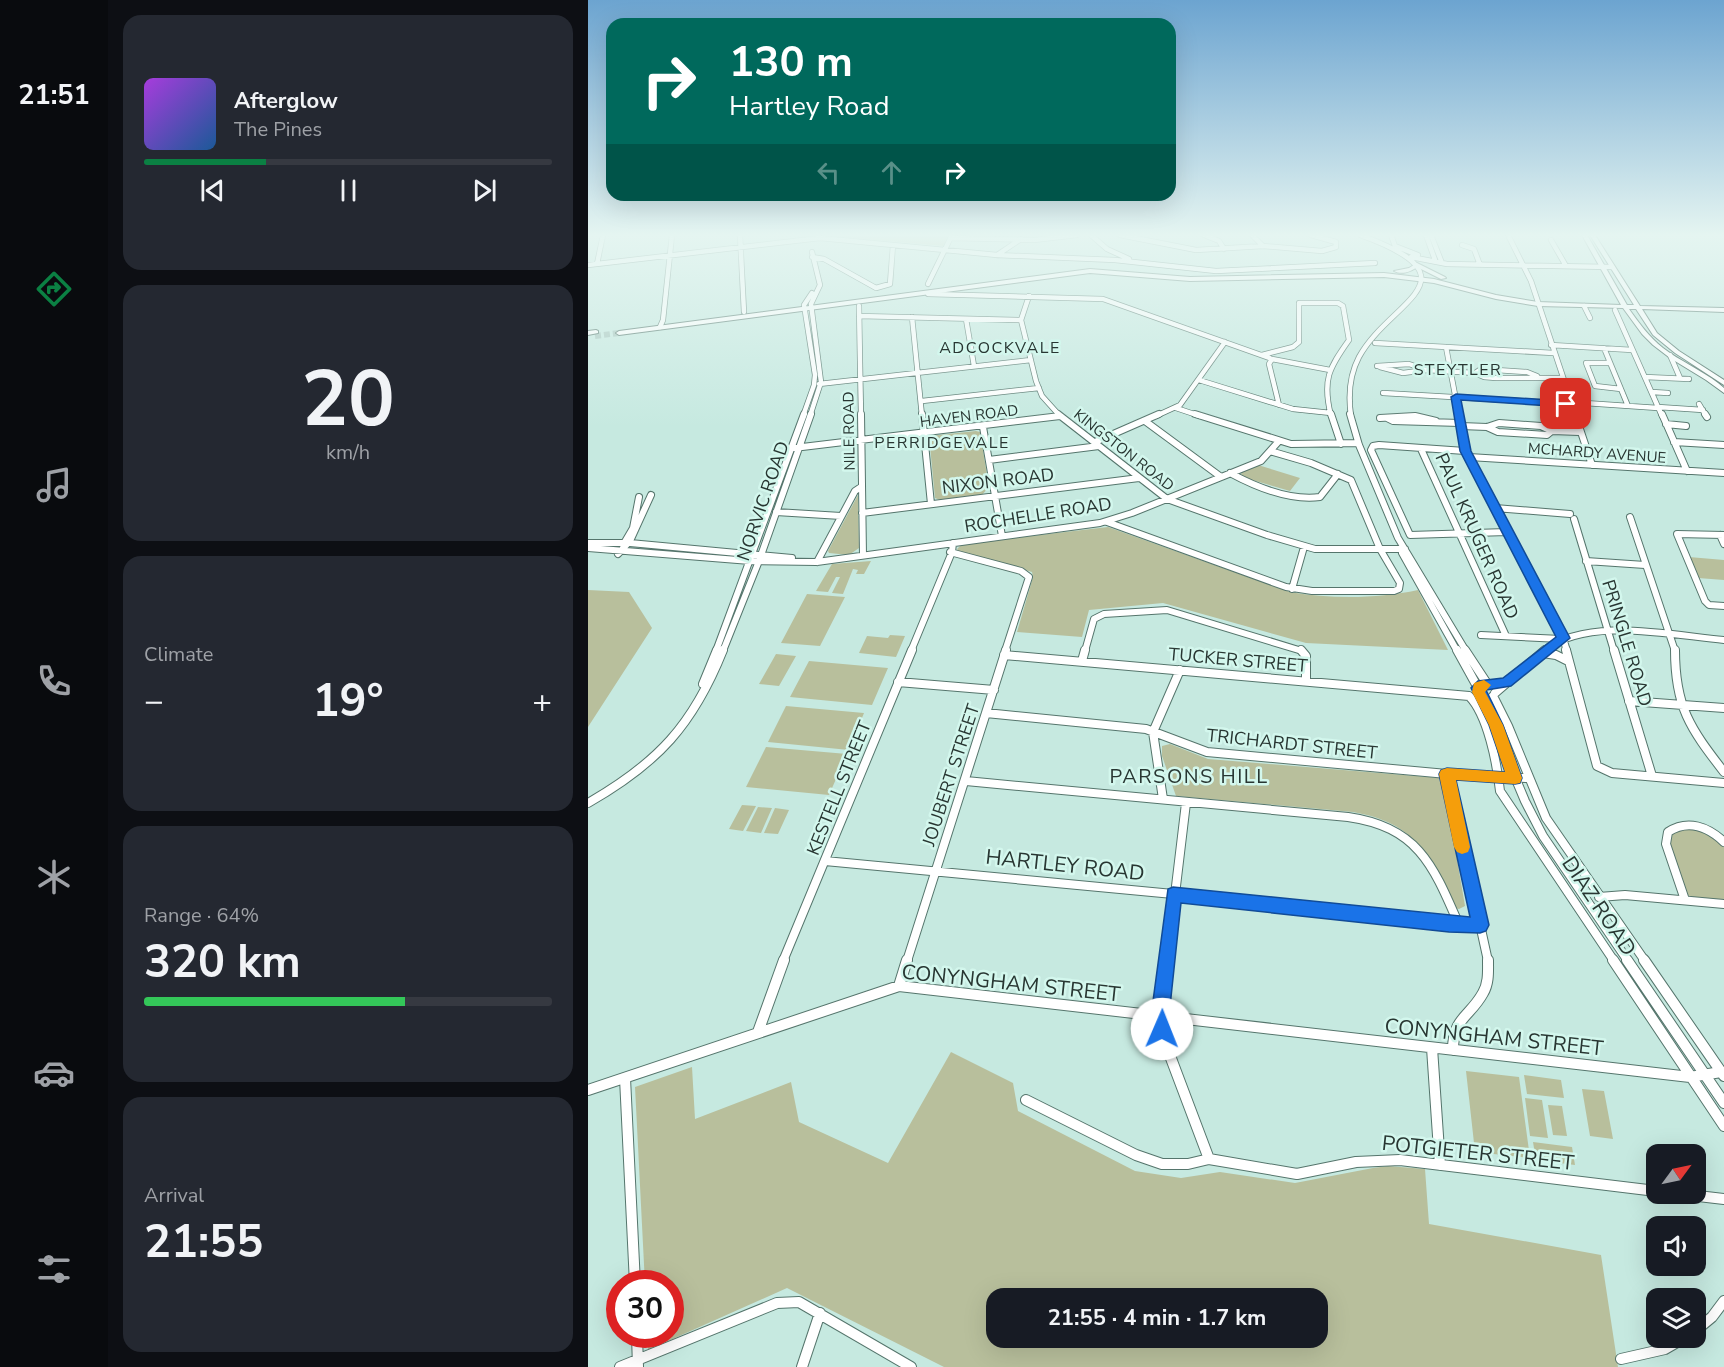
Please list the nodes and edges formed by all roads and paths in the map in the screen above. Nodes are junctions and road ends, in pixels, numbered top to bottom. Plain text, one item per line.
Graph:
1 (665, 299) edge
2 (743, 299) edge
3 (811, 299) edge
4 (812, 299) edge
5 (848, 299) edge
6 (853, 299) edge
7 (1028, 299) edge
8 (1101, 299) edge
9 (1413, 299) edge
10 (1512, 299) edge
11 (1527, 299) edge
12 (1622, 299) edge
13 (1632, 299) edge
14 (1537, 301) junction
15 (809, 304) junction
16 (1626, 305) junction
17 (1636, 305) junction
18 (859, 306) dead end
19 (1584, 306) junction
20 (1724, 308) edge
21 (1616, 309) junction
22 (744, 312) junction
23 (859, 316) junction
24 (912, 317) junction
25 (1590, 318) dead end
26 (966, 319) junction
27 (1021, 320) junction
28 (1636, 322) junction
29 (663, 324) junction
30 (619, 331) tunnel mouth
31 (1225, 342) junction
32 (1375, 343) dead end
33 (1551, 345) junction
34 (1446, 347) junction
35 (1604, 348) junction
36 (1632, 350) junction
37 (1553, 353) junction
38 (1262, 355) junction
39 (1670, 355) junction
40 (1272, 359) junction
41 (1031, 360) junction
42 (1610, 363) junction
43 (974, 366) junction
44 (1378, 366) dead end
45 (1330, 370) junction
46 (1450, 371) junction
47 (918, 373) junction
48 (1645, 377) junction
49 (1562, 378) junction
50 (1680, 378) junction
51 (860, 379) junction
52 (1689, 379) dead end
53 (1199, 380) junction
54 (1724, 382) edge
55 (817, 384) junction
56 (1039, 388) junction
57 (1620, 389) junction
58 (1724, 391) edge
59 (1652, 392) junction
60 (1383, 393) dead end
61 (1668, 393) dead end
62 (1456, 397) junction
63 (922, 401) junction
64 (1570, 403) junction
65 (1279, 405) junction
66 (1628, 406) junction
67 (1658, 407) junction
68 (1176, 408) junction
69 (1330, 413) junction
70 (1060, 416) junction
71 (1380, 417) dead end
72 (1707, 417) dead end
73 (1145, 421) junction
74 (1460, 424) junction
75 (1666, 424) junction
76 (1686, 426) dead end
77 (983, 427) junction
78 (1580, 432) junction
79 (924, 434) junction
80 (861, 441) junction
81 (1279, 441) junction
82 (1358, 442) junction
83 (1674, 442) junction
84 (1097, 444) junction
85 (1341, 444) junction
86 (1724, 445) edge
87 (1421, 448) junction
88 (794, 449) junction
89 (1270, 451) junction
90 (1467, 454) junction
91 (989, 460) junction
92 (1592, 465) junction
93 (1687, 471) junction
94 (1230, 473) junction
95 (1724, 473) edge
96 (1338, 474) junction
97 (1221, 477) junction
98 (1138, 478) junction
99 (861, 487) junction
100 (651, 495) dead end
101 (996, 496) junction
102 (639, 497) dead end
103 (1167, 499) junction
104 (931, 504) junction
105 (1495, 508) junction
106 (776, 512) junction
107 (862, 513) junction
108 (841, 516) junction
109 (1630, 517) dead end
110 (1107, 522) junction
111 (1507, 532) junction
112 (1460, 534) junction
113 (1677, 534) joint
114 (1722, 535) edge
115 (1002, 536) junction
116 (588, 543) edge
117 (951, 543) junction
118 (1724, 544) edge
119 (624, 546) junction
120 (1304, 547) junction
121 (588, 548) edge
122 (1402, 549) junction
123 (1381, 550) junction
124 (951, 553) junction
125 (863, 555) junction
126 (751, 557) junction
127 (760, 558) junction
128 (818, 560) junction
129 (1586, 561) junction
130 (1646, 565) junction
131 (1293, 589) junction
132 (1709, 605) joint
133 (1724, 606) edge
134 (1607, 631) junction
135 (1481, 635) dead end
136 (1506, 636) junction
137 (1672, 636) junction
138 (1562, 639) junction
139 (1724, 640) edge
140 (1543, 653) junction
141 (1004, 655) junction
142 (1082, 661) junction
143 (1568, 661) junction
144 (1180, 670) junction
145 (1306, 681) junction
146 (898, 682) junction
147 (1492, 689) junction
148 (994, 690) junction
149 (1479, 691) junction
150 (1468, 696) joint
151 (697, 700) junction
152 (1629, 701) junction
153 (1681, 705) junction
154 (1724, 708) edge
155 (986, 713) junction
156 (1153, 732) junction
157 (1724, 772) edge
158 (1447, 774) junction
159 (1652, 776) junction
160 (1500, 778) junction
161 (1515, 778) junction
162 (1526, 778) junction
163 (966, 781) junction
164 (1724, 783) edge
165 (1163, 800) junction
166 (1186, 802) junction
167 (588, 803) edge
168 (1724, 842) edge
169 (825, 861) junction
170 (936, 870) junction
171 (1173, 894) junction
172 (1599, 897) junction
173 (1685, 900) junction
174 (1724, 904) edge
175 (1459, 925) junction
176 (1480, 925) junction
177 (900, 986) junction
178 (1160, 1016) junction
179 (758, 1032) junction
180 (1432, 1048) junction
181 (1453, 1050) junction
182 (1722, 1074) edge
183 (1706, 1076) junction
184 (1690, 1077) junction
185 (625, 1078) junction
186 (591, 1087) edge
187 (1026, 1100) dead end
188 (1724, 1103) edge
189 (1724, 1126) edge
190 (1209, 1159) junction
191 (1440, 1165) junction
192 (1646, 1190) edge
193 (1706, 1197) edge
194 (1724, 1199) edge
195 (634, 1270) edge
196 (1724, 1301) edge
197 (820, 1313) junction
198 (1706, 1322) edge
199 (637, 1348) edge
200 (1667, 1348) edge
201 (1621, 1359) dead end
202 (638, 1363) edge
203 (620, 1367) edge
204 (802, 1367) edge
205 (911, 1367) edge

1 - 29 street
2 - 22 street
3 - 15 street
4 - 15 street, NORVIC ROAD
5 - 15 main road
6 - 15 main road
7 - 27 street
8 - 31 street
9 - 82 street, DIAZ ROAD
10 - 14 main road
11 - 14 main road
12 - 16 main road
13 - 17 main road
14 - 16 main road
14 - 19 main road
14 - 33 street
15 - 22 main road
15 - 29 main road
15 - 55 street, NORVIC ROAD
16 - 17 main road
16 - 21 main road
16 - 28 main road
17 - 20 main road
17 - 54 main road
18 - 23 street, NILE ROAD
19 - 21 main road
19 - 25 street
21 - 28 main road
21 - 36 street
22 - 29 main road
23 - 24 street
23 - 51 street, NILE ROAD
24 - 26 street
24 - 47 street
26 - 27 street
26 - 43 street
27 - 41 street, KINGSTON ROAD
28 - 39 main road
29 - 30 main road
31 - 38 street
31 - 53 street
32 - 34 street
33 - 35 street
33 - 37 street
34 - 37 street
34 - 46 street
35 - 36 street
35 - 42 street
36 - 48 street
37 - 49 street
38 - 40 street
38 - 45 street
39 - 50 street
39 - 58 main road
40 - 45 street
40 - 65 street
41 - 43 street
41 - 56 street, KINGSTON ROAD
42 - 57 street
42 - 57 street
43 - 47 street
44 - 46 street
45 - 69 street
46 - 49 street
46 - 62 street
47 - 51 street
47 - 63 street
48 - 50 street
48 - 59 street
49 - 64 street
50 - 52 street
51 - 55 street
51 - 80 street, NILE ROAD
53 - 65 street
53 - 68 street
55 - 88 street, NORVIC ROAD
56 - 63 street
56 - 70 street, KINGSTON ROAD
57 - 66 street
59 - 61 street
59 - 67 street
60 - 62 street
62 - 64 street
62 - 74 street
63 - 79 street
64 - 66 street
64 - 78 street
65 - 69 street
66 - 67 street
67 - 72 street
67 - 75 street
68 - 73 street
68 - 81 street
69 - 85 street
70 - 77 street, HAVEN ROAD
70 - 84 street, KINGSTON ROAD
71 - 74 street
73 - 84 street
73 - 97 street
74 - 78 street
74 - 90 street
75 - 76 street
75 - 83 street
77 - 79 street, HAVEN ROAD
77 - 91 street
78 - 92 street
79 - 80 street, HAVEN ROAD
79 - 104 street
80 - 88 street, HAVEN ROAD
80 - 99 street, NILE ROAD
81 - 85 street
81 - 89 street, ROCHELLE ROAD
82 - 85 street
82 - 122 street, DIAZ ROAD
83 - 86 street
83 - 93 street
84 - 91 street
84 - 98 street, KINGSTON ROAD
87 - 90 street, MCHARDY AVENUE
87 - 112 street, PAUL KRUGER ROAD
87 - 112 street, MCHARDY AVENUE
88 - 106 street, NORVIC ROAD
88 - 126 street, NORVIC ROAD
89 - 94 street, ROCHELLE ROAD
89 - 96 street
90 - 92 street, MCHARDY AVENUE
90 - 105 street
91 - 101 street
92 - 93 street, MCHARDY AVENUE
93 - 95 street, MCHARDY AVENUE
94 - 96 street
94 - 97 street, ROCHELLE ROAD
96 - 123 street
97 - 103 street, ROCHELLE ROAD
98 - 101 street, NIXON ROAD
98 - 103 street, KINGSTON ROAD
99 - 107 street, NILE ROAD
99 - 108 street
100 - 119 street
101 - 104 street, NIXON ROAD
101 - 115 street
102 - 119 street
103 - 110 street, ROCHELLE ROAD
103 - 120 street, KINGSTON ROAD
104 - 107 street, NIXON ROAD
105 - 111 street
105 - 129 street, PRINGLE ROAD
106 - 108 street
106 - 127 street, NORVIC ROAD
107 - 125 street, NILE ROAD
108 - 128 street
109 - 130 street
110 - 115 street, ROCHELLE ROAD
110 - 131 street
111 - 112 street
111 - 138 street
112 - 136 street, PAUL KRUGER ROAD
113 - 114 street
113 - 132 street
114 - 118 street
115 - 117 street, ROCHELLE ROAD
116 - 119 street, ROCHELLE ROAD
117 - 124 street, KESTELL STREET
117 - 125 street, ROCHELLE ROAD
119 - 121 street, ROCHELLE ROAD
119 - 126 street, ROCHELLE ROAD
120 - 123 street, KINGSTON ROAD
120 - 131 street
122 - 123 street, KINGSTON ROAD
122 - 147 street, DIAZ ROAD
122 - 149 street, DIAZ ROAD
123 - 131 street
124 - 141 street, JOUBERT STREET
124 - 146 street, KESTELL STREET
125 - 128 street, ROCHELLE ROAD
126 - 127 street, ROCHELLE ROAD
126 - 151 street, NORVIC ROAD
127 - 128 street, ROCHELLE ROAD
127 - 151 street, NORVIC ROAD
129 - 130 street
129 - 134 street, PRINGLE ROAD
130 - 137 street
132 - 133 street
134 - 137 street
134 - 138 street
134 - 152 street, PRINGLE ROAD
135 - 136 street
136 - 138 street
137 - 139 street
137 - 153 street
138 - 140 street
138 - 143 street
140 - 143 street
140 - 147 street
141 - 142 street, TUCKER STREET
141 - 148 street, JOUBERT STREET
142 - 144 street, TUCKER STREET
142 - 145 street
143 - 159 street
144 - 145 street, TUCKER STREET
144 - 156 street
145 - 150 street, TUCKER STREET
146 - 148 street
146 - 169 street, KESTELL STREET
147 - 149 street
147 - 149 street
147 - 162 street, DIAZ ROAD
148 - 155 street, JOUBERT STREET
149 - 161 street, DIAZ ROAD
150 - 160 street, DIAZ ROAD
151 - 167 street, NORVIC ROAD
152 - 153 street
152 - 159 street, PRINGLE ROAD
153 - 154 street
153 - 157 street
155 - 156 street, TRICHARDT STREET
155 - 163 street, JOUBERT STREET
156 - 158 street, TRICHARDT STREET
156 - 165 street
158 - 160 street, TRICHARDT STREET
158 - 176 street
159 - 164 street
160 - 161 street, TRICHARDT STREET
160 - 184 street, DIAZ ROAD
161 - 162 street, TRICHARDT STREET
161 - 183 street, DIAZ ROAD
162 - 172 street, DIAZ ROAD
163 - 165 street
163 - 170 street, JOUBERT STREET
165 - 166 street
166 - 171 street
166 - 175 street
168 - 173 street
169 - 170 street, HARTLEY ROAD
169 - 179 street, KESTELL STREET
170 - 171 street, HARTLEY ROAD
170 - 177 street, JOUBERT STREET
171 - 175 street, HARTLEY ROAD
171 - 178 street
172 - 173 street
172 - 182 street, DIAZ ROAD
173 - 174 street
175 - 176 street, HARTLEY ROAD
176 - 181 street
177 - 178 street, CONYNGHAM STREET
177 - 179 street, CONYNGHAM STREET
178 - 180 street, CONYNGHAM STREET
178 - 190 street
179 - 185 street, CONYNGHAM STREET
180 - 181 street, CONYNGHAM STREET
180 - 191 street
181 - 184 street, CONYNGHAM STREET
182 - 183 street, CONYNGHAM STREET
183 - 184 street, CONYNGHAM STREET
183 - 188 street, DIAZ ROAD
184 - 189 street, DIAZ ROAD
185 - 186 street, CONYNGHAM STREET
185 - 195 street
187 - 190 street, POTGIETER STREET
190 - 191 street, POTGIETER STREET
191 - 192 street, POTGIETER STREET
193 - 194 street
196 - 198 street
197 - 202 street
197 - 204 street
197 - 205 street
199 - 202 street
200 - 201 street
202 - 203 street

